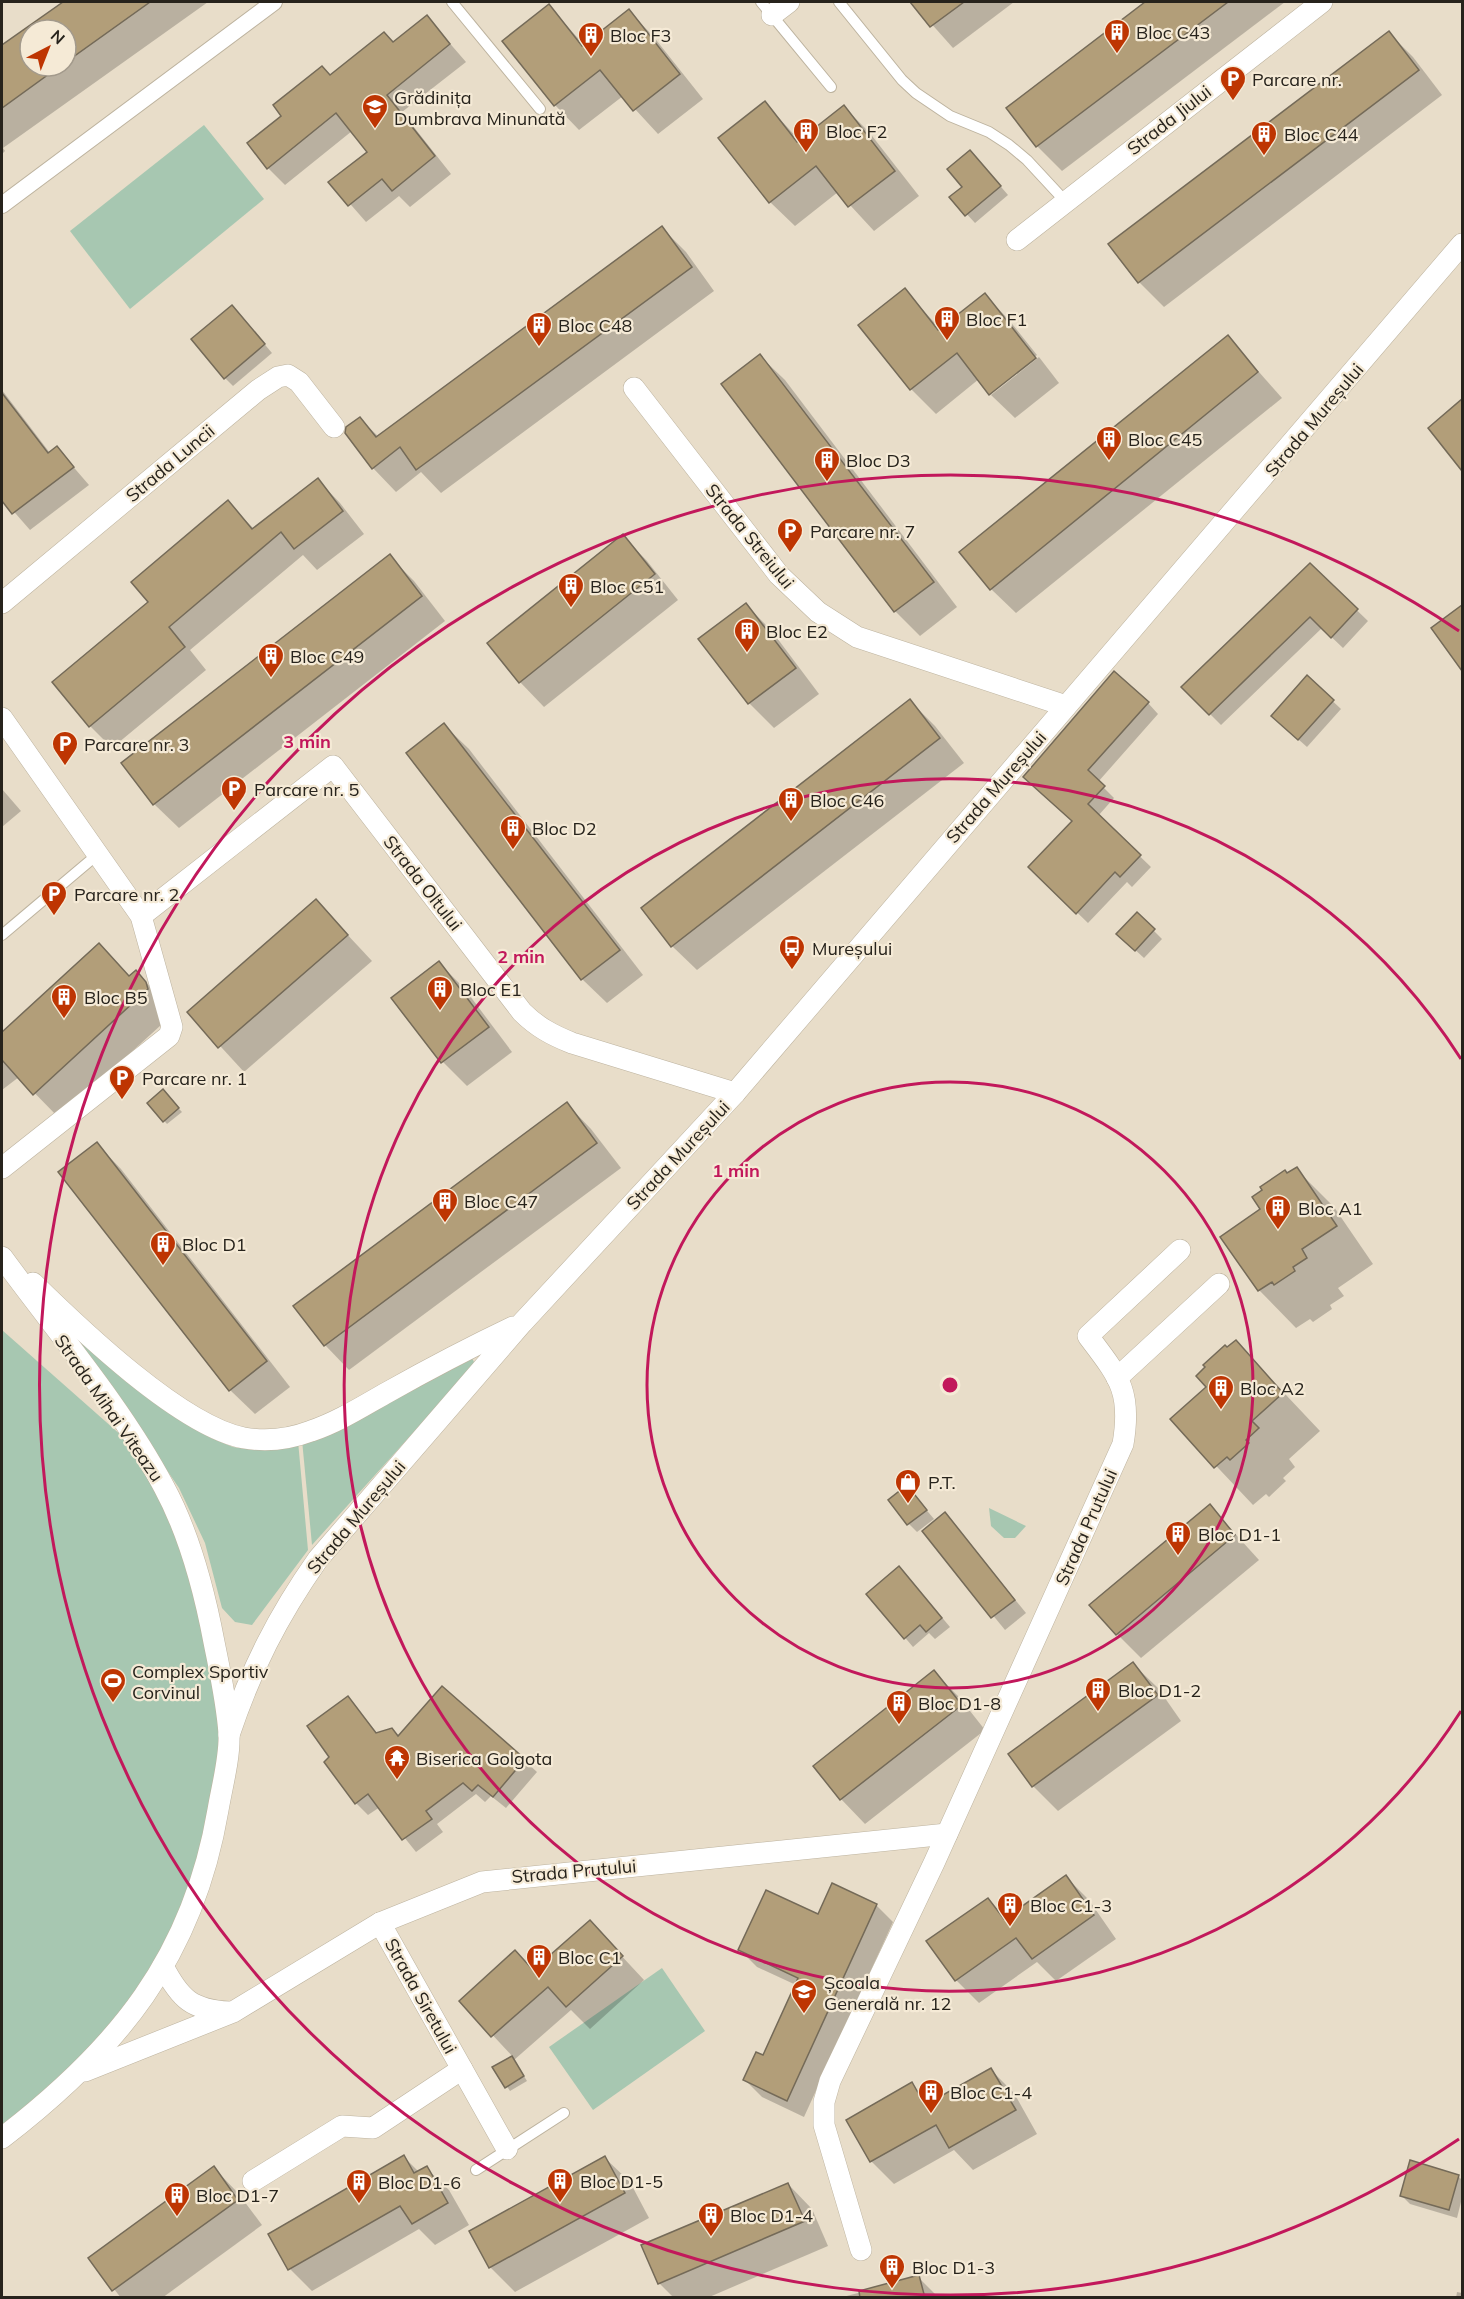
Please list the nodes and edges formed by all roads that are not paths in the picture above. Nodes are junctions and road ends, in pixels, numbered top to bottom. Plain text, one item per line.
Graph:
1 (274, 2) edge
2 (452, 2) edge
3 (839, 2) edge
4 (1322, 2) edge
5 (774, 6) edge
6 (831, 87) dead end
7 (540, 109) dead end
8 (1065, 201) junction
9 (2, 205) edge
10 (1017, 240) dead end
11 (1462, 244) edge
12 (634, 388) dead end
13 (334, 427) dead end
14 (2, 603) edge
15 (1066, 706) junction
16 (2, 718) edge
17 (98, 854) junction
18 (141, 916) junction
19 (2, 935) edge
20 (735, 1094) junction
21 (2, 1168) edge
22 (1180, 1250) dead end
23 (2, 1255) edge
24 (1219, 1284) dead end
25 (522, 1323) junction
26 (1117, 1378) junction
27 (229, 1735) junction
28 (947, 1834) junction
29 (380, 1923) junction
30 (163, 1966) junction
31 (233, 2012) junction
32 (462, 2069) junction
33 (80, 2073) junction
34 (564, 2113) dead end
35 (2, 2138) edge
36 (507, 2149) junction
37 (476, 2170) dead end
38 (253, 2181) dead end
39 (861, 2250) dead end

1 - 9 street
2 - 7 lane
3 - 8 lane
4 - 8 street, Strada Jiului
5 - 6 lane
8 - 10 street, Strada Jiului
11 - 15 street, Strada Mureșului
12 - 15 street, Strada Streiului
13 - 14 street, Strada Luncii
15 - 20 street, Strada Mureșului
16 - 17 street
17 - 18 street
17 - 19 lane
18 - 20 street, Strada Oltului
18 - 21 street
20 - 25 street, Strada Mureșului
22 - 26 street, Strada Prutului
23 - 25 street, Strada Mureșului
23 - 27 street, Strada Mihai Viteazu
24 - 26 street
25 - 27 street, Strada Mureșului
26 - 28 street, Strada Prutului
27 - 30 street, Strada Mihai Viteazu
28 - 29 street, Strada Prutului
28 - 39 street, Strada Prutului
29 - 31 street, Strada Prutului
29 - 32 street, Strada Siretului
30 - 31 street
30 - 33 street, Strada Mihai Viteazu
31 - 33 street, Strada Prutului
32 - 36 street, Strada Siretului
32 - 38 street, Strada Siretului
33 - 35 street, Strada Mihai Viteazu
34 - 36 lane
36 - 37 lane

